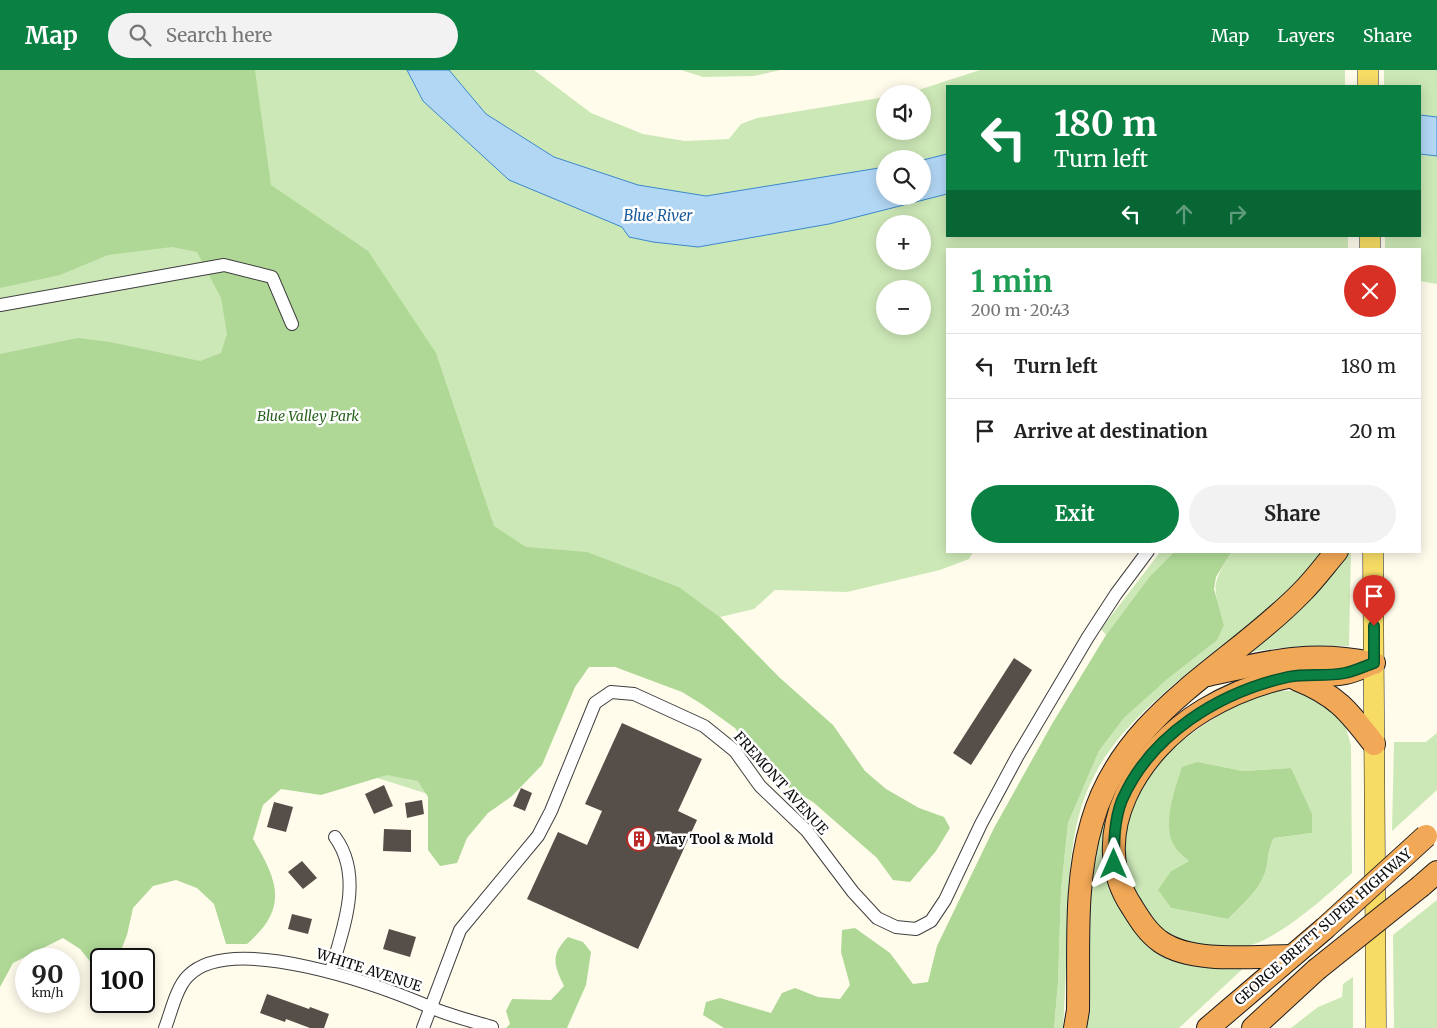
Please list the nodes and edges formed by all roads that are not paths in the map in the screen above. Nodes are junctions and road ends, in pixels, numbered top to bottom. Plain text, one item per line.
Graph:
1 (1368, 70) edge
2 (1368, 85) edge
3 (0, 306) edge
4 (292, 324) dead end
5 (1147, 553) edge
6 (1334, 553) edge
7 (1374, 553) edge
8 (1374, 663) junction
9 (1203, 677) junction
10 (1290, 677) junction
11 (1374, 744) junction
12 (1432, 831) edge
13 (335, 837) dead end
14 (1429, 879) edge
15 (1291, 956) junction
16 (331, 971) junction
17 (430, 1007) junction
18 (492, 1027) edge
19 (165, 1028) edge
20 (423, 1028) edge
21 (1075, 1028) edge
22 (1208, 1028) edge
23 (1253, 1028) edge
24 (1376, 1028) edge

1 - 2 main road
3 - 4 street
5 - 17 street, FREMONT AVENUE
6 - 9 highway
7 - 8 main road
8 - 9 highway
8 - 10 highway
8 - 11 main road
9 - 21 highway
10 - 11 highway
10 - 15 highway
11 - 24 main road
12 - 15 highway, GEORGE BRETT SUPER HIGHWAY, bridge
13 - 16 street
14 - 23 highway, GEORGE BRETT SUPER HIGHWAY, bridge
15 - 22 highway, GEORGE BRETT SUPER HIGHWAY
16 - 17 street, WHITE AVENUE
16 - 19 street, WHITE AVENUE
17 - 18 street, WHITE AVENUE
17 - 20 street, FREMONT AVENUE

